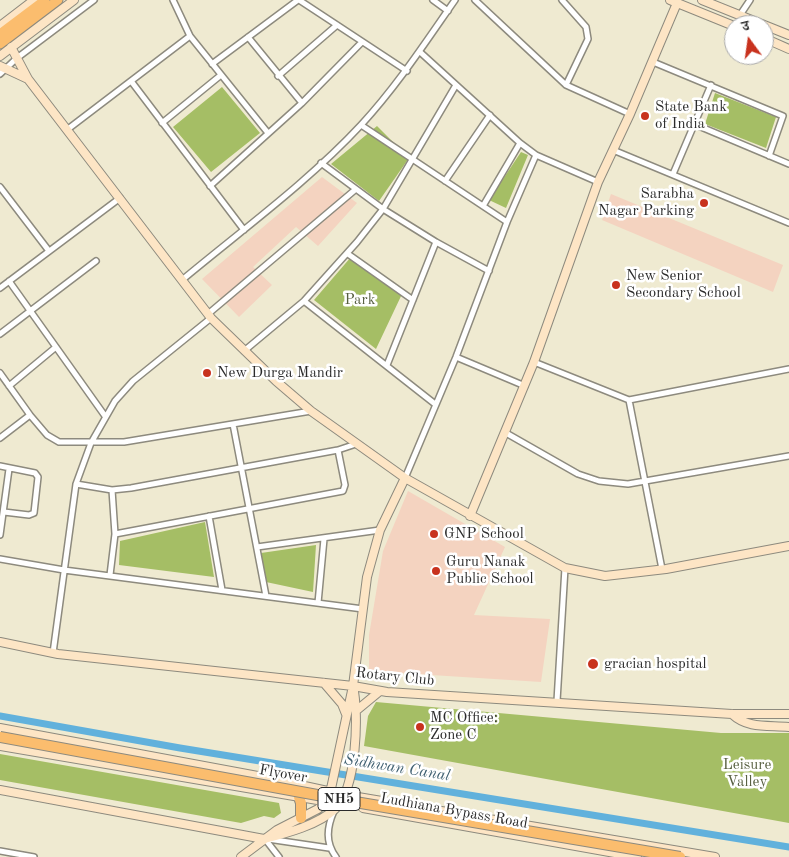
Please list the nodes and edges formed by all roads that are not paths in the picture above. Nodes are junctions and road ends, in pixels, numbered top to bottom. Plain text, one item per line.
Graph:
1 (34, 0) edge
2 (45, 0) edge
3 (58, 0) edge
4 (74, 0) edge
5 (94, 0) edge
6 (173, 0) edge
7 (299, 0) edge
8 (433, 0) edge
9 (455, 0) edge
10 (475, 0) edge
11 (562, 0) edge
12 (702, 0) edge
13 (750, 0) edge
14 (675, 1) edge
15 (448, 11) junction
16 (740, 15) joint
17 (724, 22) edge
18 (0, 26) edge
19 (337, 26) junction
20 (774, 29) edge
21 (0, 34) edge
22 (789, 35) edge
23 (190, 36) junction
24 (248, 38) junction
25 (362, 42) junction
26 (774, 42) edge
27 (0, 44) edge
28 (11, 47) junction
29 (789, 49) edge
30 (420, 52) junction
31 (0, 56) edge
32 (17, 58) junction
33 (653, 62) junction
34 (212, 64) junction
35 (3, 67) edge
36 (407, 72) junction
37 (0, 74) edge
38 (221, 75) junction
39 (278, 76) junction
40 (28, 79) junction
41 (131, 81) junction
42 (456, 85) junction
43 (566, 85) junction
44 (711, 85) junction
45 (302, 103) junction
46 (630, 114) junction
47 (490, 115) junction
48 (162, 123) junction
49 (694, 124) junction
50 (360, 125) junction
51 (68, 129) junction
52 (268, 134) junction
53 (520, 143) junction
54 (613, 150) junction
55 (536, 155) junction
56 (769, 156) junction
57 (411, 160) junction
58 (321, 164) junction
59 (789, 164) edge
60 (673, 174) junction
61 (445, 181) junction
62 (598, 182) junction
63 (210, 186) junction
64 (356, 189) junction
65 (1, 190) edge
66 (120, 198) junction
67 (483, 206) junction
68 (383, 209) junction
69 (507, 222) junction
70 (789, 223) edge
71 (244, 230) junction
72 (436, 242) junction
73 (49, 251) junction
74 (348, 254) junction
75 (96, 261) dead end
76 (489, 271) junction
77 (182, 280) junction
78 (9, 281) junction
79 (0, 288) edge
80 (304, 300) junction
81 (413, 300) junction
82 (30, 311) junction
83 (210, 316) junction
84 (0, 334) edge
85 (56, 347) junction
86 (244, 351) junction
87 (456, 357) junction
88 (534, 362) junction
89 (387, 365) junction
90 (789, 369) edge
91 (0, 373) edge
92 (9, 386) junction
93 (525, 386) junction
94 (629, 400) junction
95 (435, 404) junction
96 (311, 411) junction
97 (30, 415) junction
98 (105, 416) junction
99 (233, 424) junction
100 (506, 433) junction
101 (0, 438) edge
102 (91, 443) junction
103 (356, 444) junction
104 (338, 450) junction
105 (789, 456) edge
106 (0, 466) edge
107 (242, 467) junction
108 (9, 469) junction
109 (405, 478) junction
110 (645, 483) junction
111 (76, 484) junction
112 (112, 490) junction
113 (249, 508) junction
114 (4, 512) junction
115 (209, 516) junction
116 (470, 516) junction
117 (380, 530) junction
118 (115, 534) junction
119 (0, 535) edge
120 (324, 539) junction
121 (789, 546) edge
122 (257, 547) junction
123 (0, 559) edge
124 (565, 568) junction
125 (64, 570) junction
126 (662, 570) junction
127 (110, 575) junction
128 (222, 590) junction
129 (266, 596) junction
130 (318, 603) junction
131 (363, 609) junction
132 (0, 642) edge
133 (53, 653) junction
134 (324, 683) junction
135 (353, 686) junction
136 (380, 691) junction
137 (556, 701) junction
138 (357, 710) junction
139 (346, 714) junction
140 (732, 714) junction
141 (789, 714) edge
142 (789, 727) edge
143 (0, 728) edge
144 (0, 737) edge
145 (0, 746) edge
146 (0, 790) edge
147 (331, 790) junction
148 (346, 793) junction
149 (299, 797) junction
150 (326, 802) junction
151 (337, 807) junction
152 (301, 818) junction
153 (264, 838) junction
154 (329, 848) junction
155 (0, 851) edge
156 (9, 855) edge
157 (34, 857) edge
158 (241, 857) edge
159 (279, 857) edge
160 (336, 857) edge
161 (637, 857) edge
162 (680, 857) edge
163 (715, 857) edge

1 - 18 street
2 - 21 main road
3 - 27 main road
4 - 28 street
5 - 32 street
6 - 23 street
7 - 19 street
7 - 24 street
8 - 15 street
9 - 15 street
10 - 43 street
11 - 43 street
12 - 16 street
13 - 16 street
14 - 17 street
14 - 33 street
15 - 30 street
19 - 25 street
19 - 39 street
20 - 22 street
23 - 34 street
23 - 41 street
24 - 34 street
24 - 39 street
25 - 36 street
25 - 45 street
26 - 29 street
28 - 31 street
28 - 32 street
30 - 36 street
30 - 42 street
32 - 35 street
32 - 40 street
33 - 44 street
33 - 46 street
34 - 38 street
35 - 37 street
35 - 40 street
36 - 50 street
38 - 48 street
38 - 52 street
39 - 45 street
40 - 51 street
41 - 48 street
41 - 51 street
42 - 47 street
42 - 57 street
43 - 46 street
44 - 49 street
44 - 56 street
45 - 52 street
46 - 54 street
47 - 53 street
47 - 61 street
48 - 63 street
49 - 56 street
49 - 60 street
50 - 57 street
50 - 58 street
51 - 66 street
52 - 63 street
53 - 55 street
53 - 67 street
54 - 60 street
54 - 62 street
55 - 62 street
55 - 69 street
56 - 59 street
57 - 61 street
57 - 68 street
58 - 64 street
58 - 71 street
60 - 70 street
61 - 67 street
62 - 88 street
63 - 71 street
64 - 68 street
64 - 83 street
65 - 73 street
66 - 73 street
66 - 77 street
67 - 69 street
68 - 72 street
68 - 74 street
69 - 76 street
71 - 77 street
72 - 76 street
72 - 81 street
73 - 78 street
74 - 80 street
74 - 81 street
75 - 82 street
76 - 87 street
77 - 83 street
78 - 79 street
78 - 82 street
80 - 86 street
80 - 89 street
81 - 89 street
82 - 84 street
82 - 85 street
83 - 86 street
83 - 98 street
85 - 92 street
85 - 98 street
86 - 96 street
87 - 93 street
87 - 95 street
88 - 93 street
88 - 94 street
89 - 95 street
90 - 94 street
91 - 92 street
92 - 97 street
93 - 100 street
94 - 110 street
95 - 109 street
96 - 99 street
96 - 103 street
97 - 101 street
97 - 102 street
98 - 102 street
99 - 102 street
99 - 107 street
100 - 110 street
100 - 116 street
102 - 111 street
103 - 104 street
103 - 109 street
104 - 107 street
104 - 113 street
105 - 110 street
106 - 108 street
107 - 112 street
107 - 113 street
108 - 114 street
108 - 114 street
109 - 116 street
109 - 117 street
110 - 126 street
111 - 112 street
111 - 125 street
112 - 118 street
113 - 115 street
113 - 122 street
114 - 119 street
115 - 118 street
115 - 128 street
116 - 124 street
117 - 120 street
117 - 131 street
118 - 127 street
120 - 122 street
120 - 130 street
121 - 126 street
122 - 129 street
123 - 125 street
124 - 126 street
124 - 137 street
125 - 127 street
125 - 133 street
127 - 128 street
128 - 129 street
129 - 130 street
130 - 131 street
131 - 135 street
132 - 133 street, Rotary Club
133 - 134 street, Rotary Club
134 - 135 street, Rotary Club
134 - 139 street
135 - 136 street, Rotary Club
135 - 138 street
135 - 139 street
136 - 137 street, Rotary Club
136 - 138 street
137 - 140 street, Rotary Club
138 - 148 street
139 - 147 street
140 - 141 street, Rotary Club
140 - 142 street
143 - 147 street
144 - 162 highway, Flyover / NH5, bridge
145 - 149 street, Ludhiana Bypass Road
146 - 153 street
147 - 148 street
147 - 150 street
148 - 151 street
148 - 163 street
149 - 150 street, Ludhiana Bypass Road
149 - 152 highway
150 - 151 street, Ludhiana Bypass Road
150 - 152 street
151 - 153 street
151 - 154 street
151 - 161 street, Ludhiana Bypass Road
152 - 153 street
153 - 154 street
153 - 158 street
153 - 159 street
154 - 160 street
155 - 156 street
156 - 157 street

